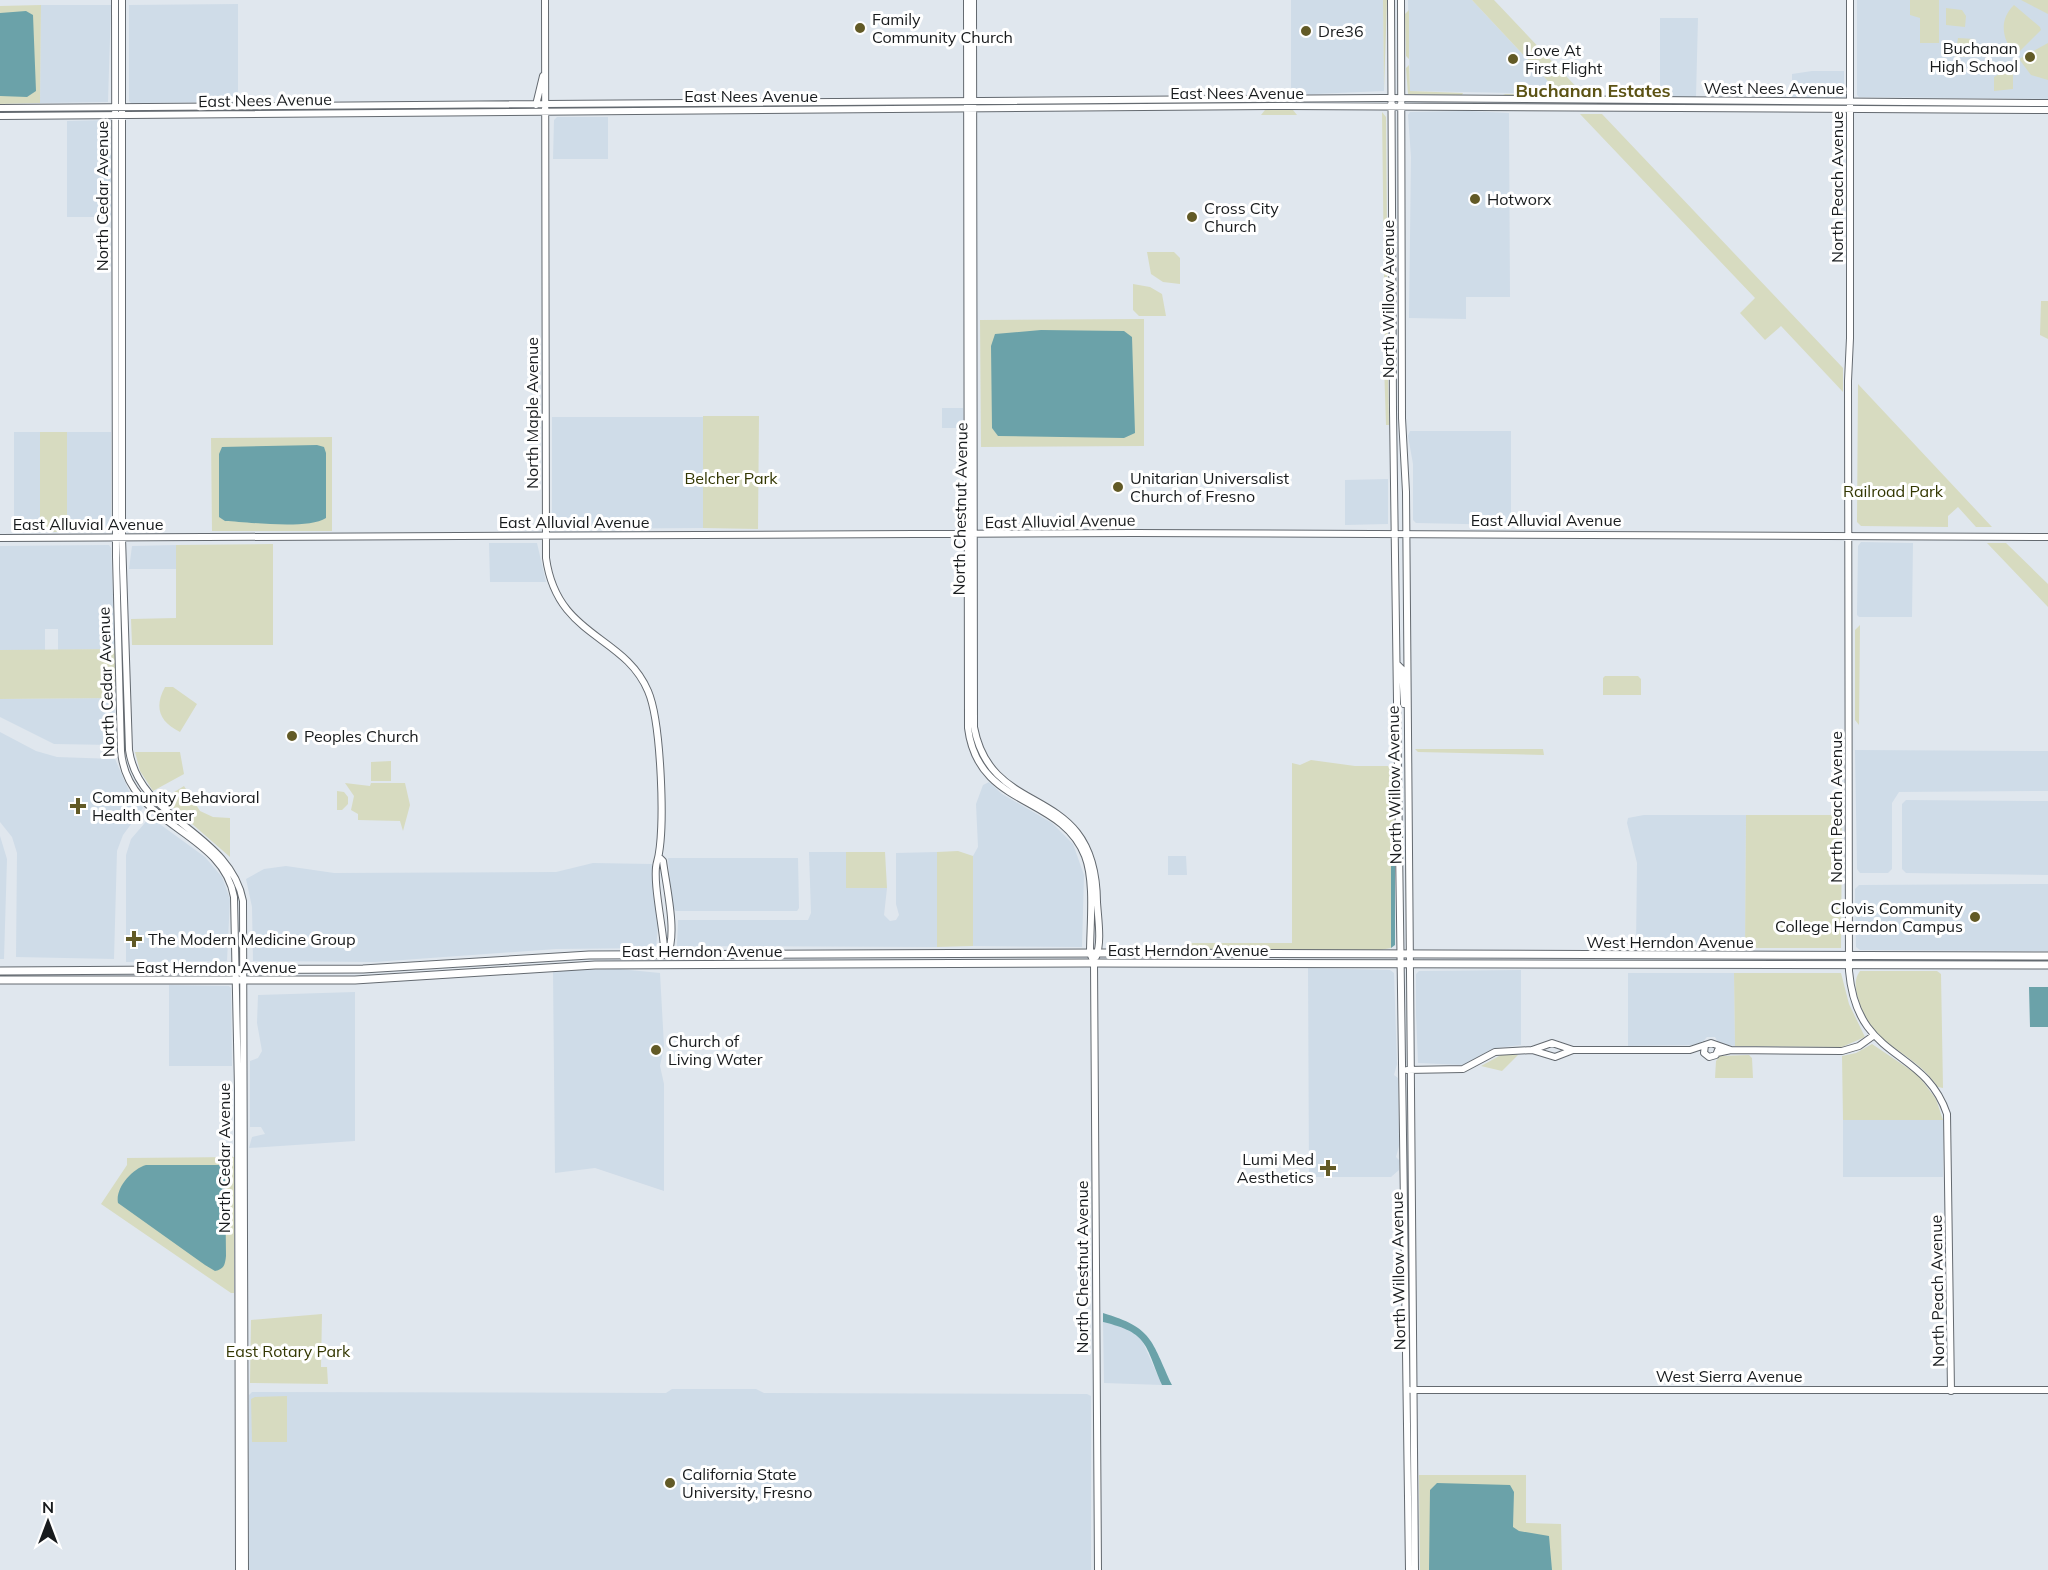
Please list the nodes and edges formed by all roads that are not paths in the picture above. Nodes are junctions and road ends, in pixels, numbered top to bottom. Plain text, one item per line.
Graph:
1 (118, 0) edge
2 (545, 0) edge
3 (1394, 0) edge
4 (1850, 0) edge
5 (971, 2) edge
6 (1401, 4) edge
7 (118, 26) junction
8 (545, 70) junction
9 (1391, 98) junction
10 (1322, 99) junction
11 (1401, 99) junction
12 (1569, 100) junction
13 (1119, 101) junction
14 (890, 102) junction
15 (1464, 103) junction
16 (1501, 103) junction
17 (2048, 103) edge
18 (659, 104) junction
19 (536, 105) junction
20 (970, 105) junction
21 (1850, 105) junction
22 (220, 106) junction
23 (1303, 106) junction
24 (119, 107) junction
25 (1391, 107) junction
26 (1401, 107) junction
27 (1532, 107) junction
28 (0, 108) edge
29 (47, 108) junction
30 (545, 108) junction
31 (1077, 108) junction
32 (432, 109) junction
33 (842, 110) junction
34 (2048, 110) edge
35 (643, 111) junction
36 (174, 114) junction
37 (18, 115) junction
38 (119, 115) junction
39 (0, 116) edge
40 (1392, 182) junction
41 (967, 200) junction
42 (1401, 244) junction
43 (974, 248) junction
44 (1393, 361) junction
45 (116, 408) junction
46 (1402, 418) junction
47 (123, 456) junction
48 (1396, 533) junction
49 (1407, 533) junction
50 (970, 535) junction
51 (1849, 535) junction
52 (545, 536) junction
53 (2048, 537) edge
54 (0, 538) edge
55 (119, 538) junction
56 (119, 631) junction
57 (126, 661) junction
58 (1397, 664) junction
59 (1407, 722) junction
60 (1399, 812) junction
61 (1088, 855) junction
62 (1400, 856) junction
63 (1408, 857) junction
64 (660, 858) junction
65 (233, 878) junction
66 (657, 883) junction
67 (1408, 903) junction
68 (670, 915) junction
69 (1094, 953) junction
70 (668, 955) junction
71 (1400, 955) junction
72 (1409, 955) junction
73 (1628, 955) junction
74 (1849, 955) junction
75 (2028, 956) junction
76 (2048, 956) edge
77 (1094, 963) junction
78 (1404, 965) junction
79 (1550, 965) junction
80 (1849, 965) junction
81 (1947, 965) junction
82 (2048, 965) edge
83 (0, 970) edge
84 (240, 970) junction
85 (0, 980) edge
86 (240, 980) junction
87 (1873, 1036) junction
88 (1705, 1045) junction
89 (236, 1046) junction
90 (1560, 1049) junction
91 (1548, 1050) junction
92 (1690, 1050) junction
93 (1717, 1050) junction
94 (1704, 1053) junction
95 (1406, 1070) junction
96 (244, 1090) junction
97 (1407, 1153) junction
98 (1404, 1220) junction
99 (1412, 1261) junction
100 (239, 1310) junction
101 (245, 1351) junction
102 (1412, 1390) junction
103 (1951, 1390) junction
104 (2048, 1390) edge
105 (239, 1570) edge
106 (245, 1570) edge
107 (1098, 1570) edge
108 (1408, 1570) edge
109 (1415, 1570) edge

1 - 7 main road, North Cedar Avenue
2 - 8 main road, North Maple Avenue
3 - 6 main road
3 - 9 main road, North Willow Avenue
4 - 21 main road, North Peach Avenue
5 - 20 main road, North Chestnut Avenue
6 - 11 main road, North Willow Avenue
7 - 24 main road, North Cedar Avenue
7 - 24 main road, North Cedar Avenue
8 - 19 main road
8 - 30 main road, North Maple Avenue
9 - 10 main road, East Nees Avenue
9 - 11 main road, East Nees Avenue
9 - 25 main road, North Willow Avenue
10 - 13 main road, East Nees Avenue
10 - 23 main road
11 - 15 main road, East Nees Avenue
11 - 26 main road, North Willow Avenue
12 - 16 main road, West Nees Avenue
12 - 21 main road, West Nees Avenue
12 - 27 main road
13 - 20 main road, East Nees Avenue
13 - 31 main road
14 - 18 main road, East Nees Avenue
14 - 20 main road, East Nees Avenue
14 - 33 main road
15 - 16 main road, East Nees Avenue
15 - 26 main road, East Nees Avenue
16 - 27 main road, West Nees Avenue
17 - 21 main road, West Nees Avenue
18 - 30 main road, East Nees Avenue
18 - 35 main road
19 - 30 main road, East Nees Avenue
19 - 32 main road, East Nees Avenue
20 - 31 main road, East Nees Avenue
20 - 33 main road, East Nees Avenue
20 - 41 main road, North Chestnut Avenue
20 - 43 main road, North Chestnut Avenue
21 - 27 main road, West Nees Avenue
21 - 34 main road, West Nees Avenue
21 - 51 main road, North Peach Avenue
22 - 24 main road, East Nees Avenue
22 - 32 main road, East Nees Avenue
22 - 36 main road
23 - 25 main road, East Nees Avenue
23 - 31 main road, East Nees Avenue
24 - 29 main road, East Nees Avenue
24 - 38 main road, North Cedar Avenue
25 - 26 main road, East Nees Avenue
25 - 40 main road, North Willow Avenue
26 - 42 main road, North Willow Avenue
28 - 29 main road, East Nees Avenue
29 - 37 main road
30 - 32 main road, East Nees Avenue
30 - 35 main road, East Nees Avenue
30 - 52 main road, North Maple Avenue
32 - 36 main road, East Nees Avenue
33 - 35 main road, East Nees Avenue
36 - 38 main road, East Nees Avenue
37 - 38 main road, East Nees Avenue
37 - 39 main road, East Nees Avenue
38 - 45 main road, North Cedar Avenue
38 - 47 main road, North Cedar Avenue
40 - 42 main road
40 - 44 main road, North Willow Avenue
41 - 43 main road
41 - 50 main road, North Chestnut Avenue
42 - 46 main road, North Willow Avenue
43 - 50 main road, North Chestnut Avenue
44 - 46 main road
44 - 48 main road, North Willow Avenue
45 - 47 main road
45 - 55 main road, North Cedar Avenue
46 - 49 main road, North Willow Avenue
47 - 55 main road, North Cedar Avenue
48 - 49 main road, East Alluvial Avenue
48 - 50 main road, East Alluvial Avenue
48 - 58 main road, North Willow Avenue
49 - 51 main road, East Alluvial Avenue
49 - 59 main road, North Willow Avenue
50 - 52 main road, East Alluvial Avenue
50 - 61 main road, North Chestnut Avenue
50 - 61 main road, North Chestnut Avenue
51 - 53 main road, East Alluvial Avenue
51 - 74 main road, North Peach Avenue
52 - 55 main road, East Alluvial Avenue
52 - 64 main road, North Maple Avenue
54 - 55 main road, East Alluvial Avenue
55 - 56 main road, North Cedar Avenue
55 - 57 main road, North Cedar Avenue
56 - 57 main road
56 - 65 main road, North Cedar Avenue
57 - 65 main road, North Cedar Avenue
58 - 59 main road
58 - 60 main road, North Willow Avenue
59 - 63 main road, North Willow Avenue
60 - 62 main road, North Willow Avenue
60 - 63 main road
61 - 69 main road, North Chestnut Avenue
61 - 69 main road, North Chestnut Avenue
62 - 67 main road
62 - 71 main road, North Willow Avenue
63 - 67 main road, North Willow Avenue
64 - 66 main road, North Maple Avenue
64 - 68 main road, North Maple Avenue
65 - 84 main road, North Cedar Avenue
65 - 84 main road, North Cedar Avenue
66 - 68 main road
66 - 70 main road, North Maple Avenue
67 - 72 main road, North Willow Avenue
68 - 70 main road, North Maple Avenue
69 - 70 main road, East Herndon Avenue
69 - 71 main road, East Herndon Avenue
69 - 77 main road, North Chestnut Avenue
70 - 84 main road, East Herndon Avenue
71 - 72 main road, West Herndon Avenue
71 - 78 main road, North Willow Avenue
72 - 73 main road, West Herndon Avenue
72 - 78 main road, North Willow Avenue
73 - 74 main road, West Herndon Avenue
73 - 79 main road
74 - 75 main road, West Herndon Avenue
74 - 80 main road, North Peach Avenue
75 - 76 main road, West Herndon Avenue
75 - 81 main road
77 - 78 main road, East Herndon Avenue
77 - 86 main road, East Herndon Avenue
77 - 107 main road, North Chestnut Avenue
78 - 79 main road, West Herndon Avenue
78 - 95 main road, North Willow Avenue
79 - 80 main road, West Herndon Avenue
80 - 81 main road, West Herndon Avenue
80 - 87 main road, North Peach Avenue
81 - 82 main road, West Herndon Avenue
83 - 84 main road, East Herndon Avenue
84 - 86 main road, North Cedar Avenue
85 - 86 main road, East Herndon Avenue
86 - 89 main road, North Cedar Avenue
86 - 96 main road, North Cedar Avenue
87 - 93 main road
87 - 103 main road, North Peach Avenue
88 - 92 main road
88 - 93 main road
88 - 94 main road
89 - 96 main road
89 - 100 main road, North Cedar Avenue
90 - 91 main road
90 - 91 main road
90 - 92 main road
91 - 95 main road
92 - 94 main road
93 - 94 main road
95 - 97 main road, North Willow Avenue
95 - 97 main road, North Willow Avenue
96 - 101 main road, North Cedar Avenue
97 - 98 main road, North Willow Avenue
97 - 99 main road, North Willow Avenue
98 - 99 main road
98 - 108 main road, North Willow Avenue
99 - 102 main road, North Willow Avenue
100 - 101 main road
100 - 105 main road, North Cedar Avenue
101 - 106 main road, North Cedar Avenue
102 - 103 main road, West Sierra Avenue
102 - 109 main road, North Willow Avenue
103 - 104 main road, West Sierra Avenue

